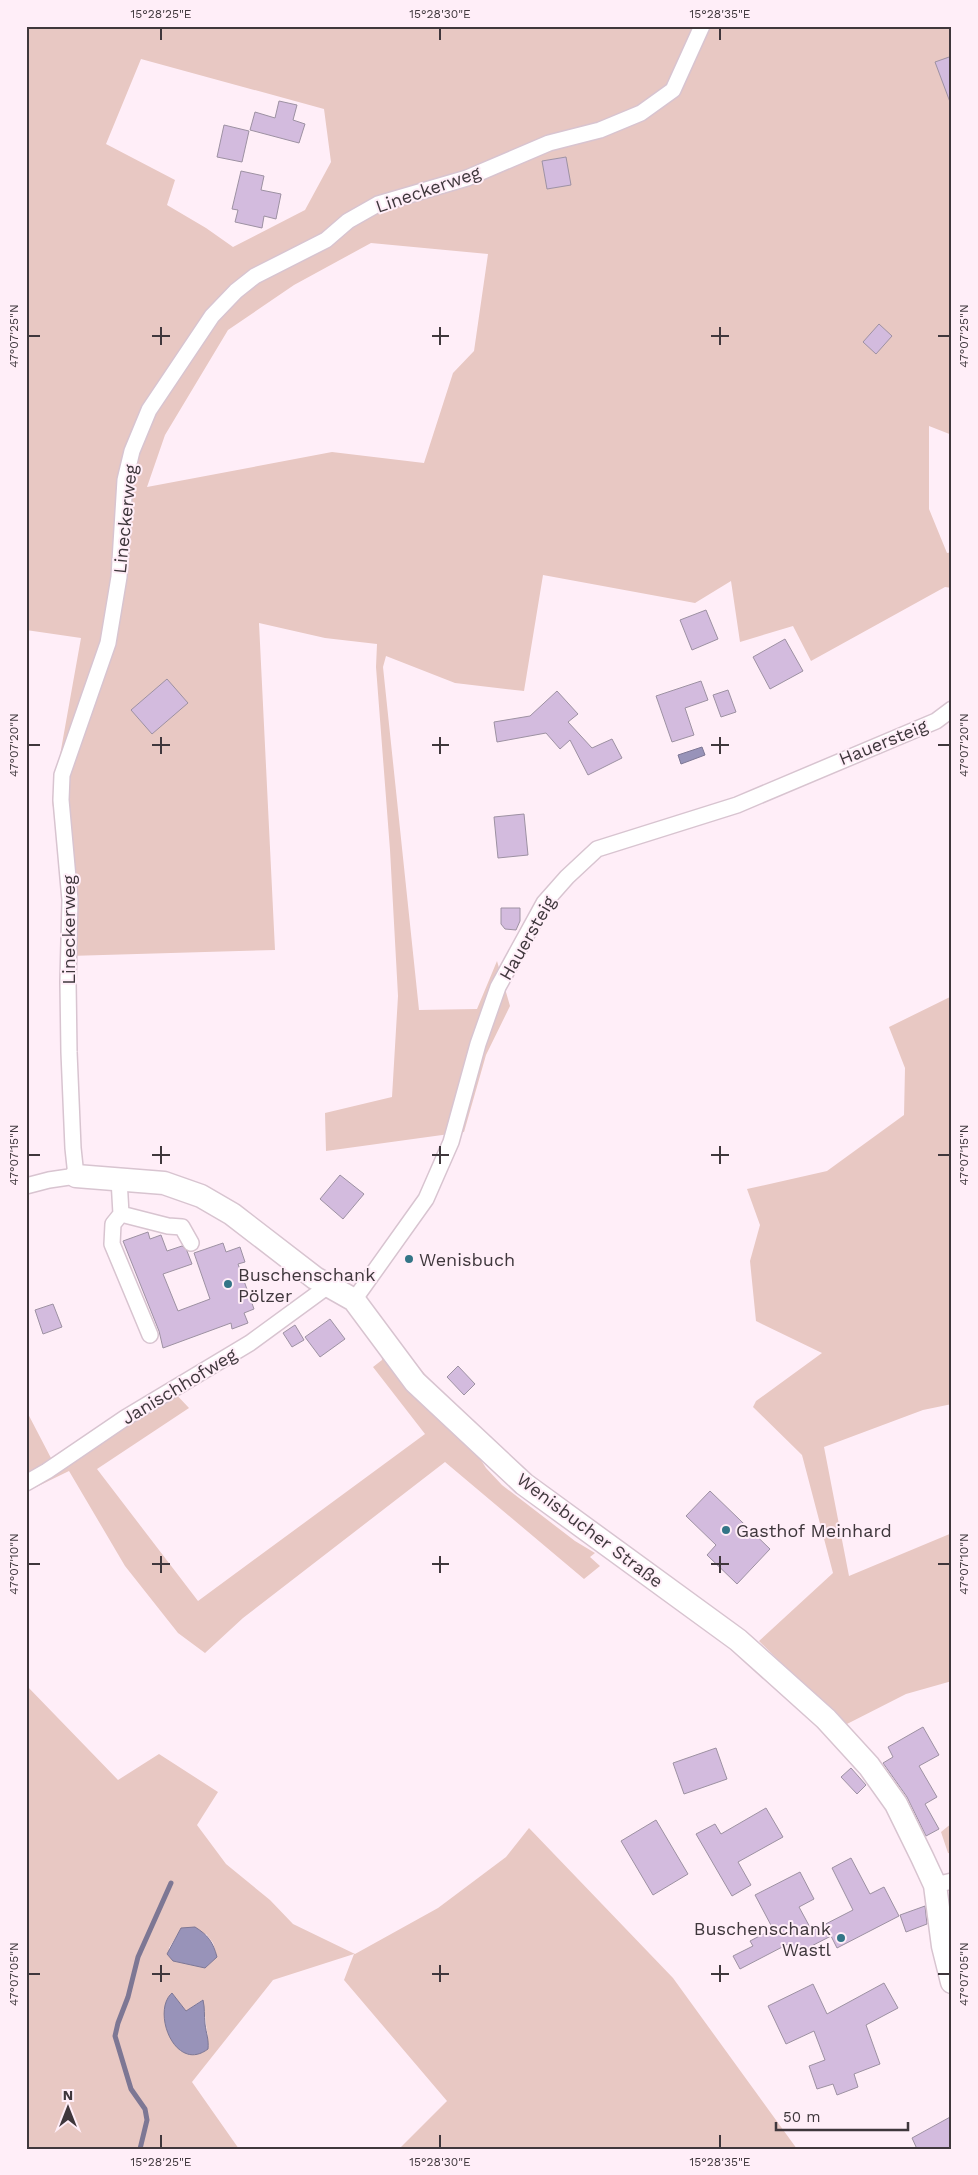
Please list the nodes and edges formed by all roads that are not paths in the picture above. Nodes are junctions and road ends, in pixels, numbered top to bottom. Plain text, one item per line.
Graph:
1 (702, 26) edge
2 (952, 709) edge
3 (76, 1176) junction
4 (119, 1178) junction
5 (26, 1186) edge
6 (121, 1214) junction
7 (191, 1243) dead end
8 (328, 1286) junction
9 (354, 1300) junction
10 (150, 1335) dead end
11 (26, 1483) edge
12 (943, 1883) edge
13 (952, 1982) edge

1 - 3 street, Lineckerweg
2 - 9 street, Hauersteig
3 - 4 street, Wenisbucher Straße
3 - 5 street
4 - 6 street
4 - 8 street, Wenisbucher Straße
6 - 7 street
6 - 10 street
8 - 9 street, Wenisbucher Straße
8 - 11 street, Janischhofweg
9 - 12 street, Wenisbucher Straße
12 - 13 street, Wenisbucher Straße

